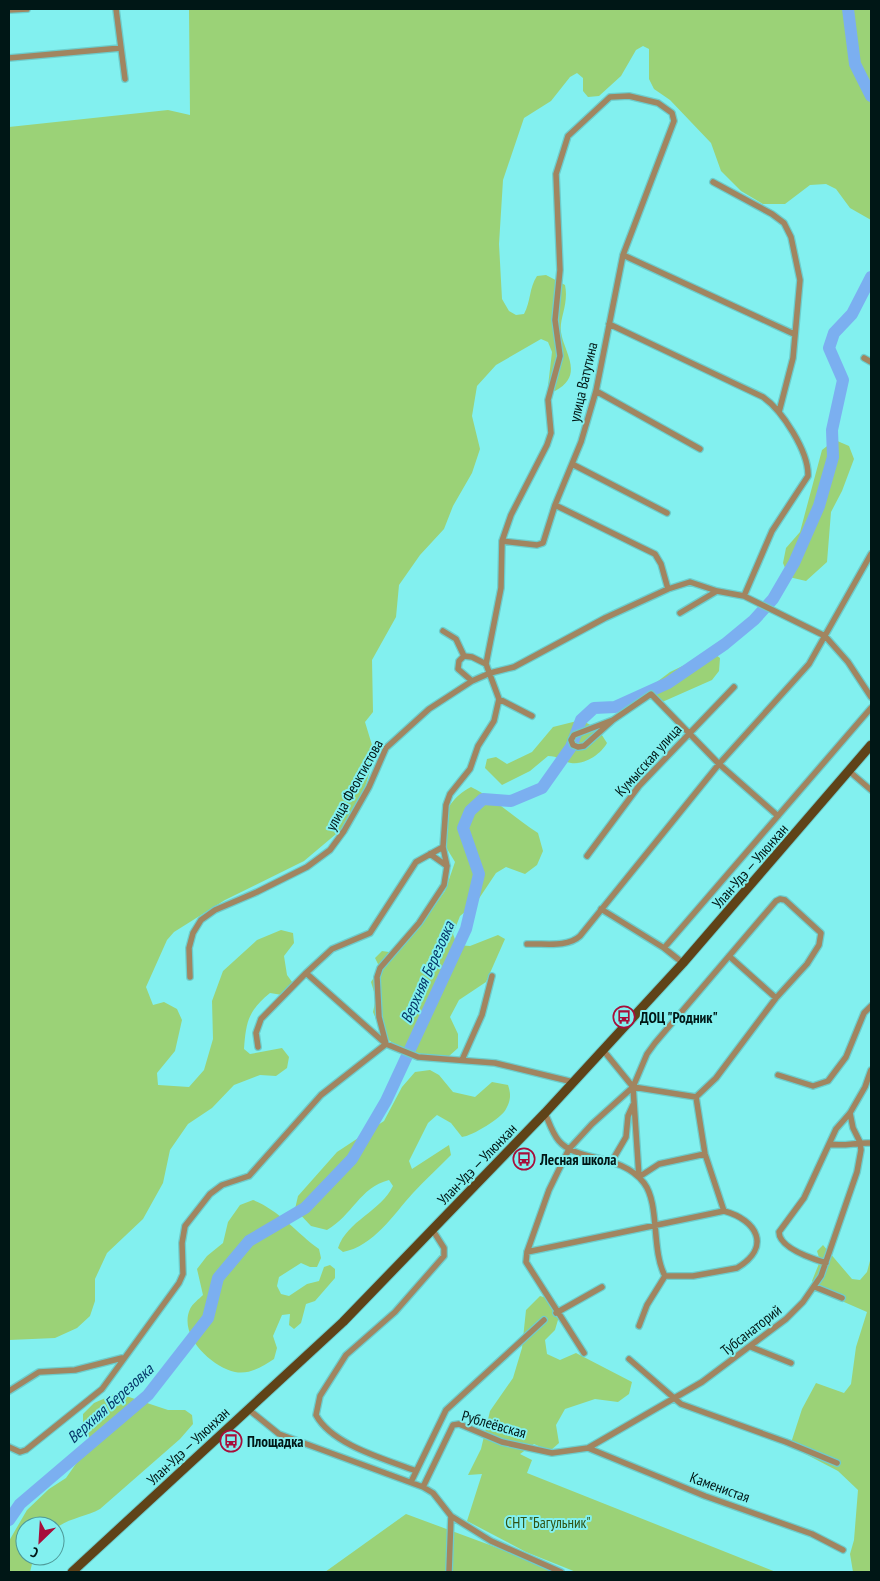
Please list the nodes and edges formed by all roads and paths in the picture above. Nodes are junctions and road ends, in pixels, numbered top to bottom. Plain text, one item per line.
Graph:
1 (27, 9) edge
2 (116, 9) edge
3 (9, 10) edge
4 (121, 48) junction
5 (9, 58) edge
6 (125, 79) dead end
7 (713, 182) dead end
8 (623, 255) junction
9 (609, 324) junction
10 (794, 334) junction
11 (864, 358) dead end
12 (871, 362) edge
13 (596, 391) junction
14 (779, 412) junction
15 (700, 449) dead end
16 (572, 464) junction
17 (555, 505) junction
18 (667, 513) dead end
19 (502, 541) junction
20 (871, 554) edge
21 (668, 589) junction
22 (717, 591) junction
23 (744, 596) junction
24 (680, 613) dead end
25 (443, 631) dead end
26 (825, 636) junction
27 (464, 656) junction
28 (486, 664) junction
29 (490, 673) junction
30 (472, 681) junction
31 (734, 686) dead end
32 (871, 697) edge
33 (499, 699) junction
34 (871, 708) edge
35 (532, 716) dead end
36 (613, 720) junction
37 (689, 733) junction
38 (871, 745) edge
39 (719, 764) junction
40 (849, 771) junction
41 (871, 790) edge
42 (778, 816) junction
43 (443, 847) junction
44 (430, 854) junction
45 (587, 856) dead end
46 (447, 866) junction
47 (602, 909) junction
48 (527, 944) dead end
49 (664, 948) junction
50 (729, 956) junction
51 (683, 963) junction
52 (306, 973) junction
53 (492, 976) dead end
54 (190, 977) dead end
55 (776, 998) junction
56 (871, 1006) edge
57 (386, 1044) junction
58 (258, 1047) dead end
59 (603, 1050) junction
60 (462, 1060) junction
61 (871, 1070) edge
62 (778, 1075) dead end
63 (573, 1082) junction
64 (632, 1087) junction
65 (696, 1097) junction
66 (634, 1104) junction
67 (850, 1112) junction
68 (545, 1113) junction
69 (860, 1142) junction
70 (871, 1143) edge
71 (829, 1144) junction
72 (569, 1150) junction
73 (705, 1154) junction
74 (612, 1160) junction
75 (639, 1177) junction
76 (724, 1211) junction
77 (654, 1225) junction
78 (432, 1229) junction
79 (527, 1252) junction
80 (826, 1263) junction
81 (665, 1276) junction
82 (602, 1286) dead end
83 (815, 1287) junction
84 (842, 1298) dead end
85 (556, 1313) junction
86 (544, 1320) dead end
87 (638, 1326) dead end
88 (751, 1347) junction
89 (584, 1353) dead end
90 (122, 1358) junction
91 (630, 1359) dead end
92 (791, 1363) dead end
93 (9, 1391) edge
94 (674, 1398) junction
95 (248, 1410) junction
96 (9, 1447) edge
97 (588, 1448) junction
98 (837, 1464) dead end
99 (416, 1471) junction
100 (411, 1482) junction
101 (424, 1487) junction
102 (451, 1516) junction
103 (843, 1550) dead end
104 (72, 1572) edge
105 (449, 1572) edge
106 (561, 1572) edge

1 - 3 street
2 - 4 street
4 - 5 street
4 - 6 street
7 - 10 street
8 - 9 street, улица Ватутина
8 - 10 street
8 - 19 street, улица Ватутина
9 - 13 street, улица Ватутина
9 - 14 street
10 - 14 street
11 - 12 street
13 - 15 street
13 - 16 street, улица Ватутина
14 - 23 street
16 - 17 street, улица Ватутина
16 - 18 street
17 - 19 street, улица Ватутина
17 - 21 street
19 - 28 street
20 - 26 street
21 - 22 street, улица Феоктистова
21 - 29 street, улица Феоктистова
22 - 23 street, улица Феоктистова
22 - 24 street
23 - 26 street, улица Феоктистова
25 - 27 street
26 - 32 street, улица Феоктистова
26 - 39 street
27 - 28 street
27 - 30 street
28 - 29 street
29 - 30 street, улица Феоктистова
29 - 33 street
30 - 54 street, улица Феоктистова
31 - 37 street, Кумысская улица
33 - 35 street
33 - 43 street
34 - 42 street
36 - 36 street
36 - 37 street
37 - 39 street
37 - 45 street, Кумысская улица
38 - 40 main road, Улан-Удэ — Улюнхан
39 - 42 street
39 - 47 street
40 - 41 street
40 - 51 main road, Улан-Удэ — Улюнхан
42 - 49 street
43 - 44 street
43 - 46 street
44 - 46 street
44 - 52 street
46 - 57 street
47 - 48 street
47 - 49 street
49 - 51 street
50 - 55 street
50 - 55 street
50 - 64 street
51 - 59 main road, Улан-Удэ — Улюнхан
52 - 57 street
52 - 58 street
53 - 60 street
55 - 65 street
56 - 62 street
57 - 60 street
57 - 90 street
59 - 63 main road, Улан-Удэ — Улюнхан
59 - 64 street
60 - 63 street
61 - 67 street
63 - 68 main road, Улан-Удэ — Улюнхан
64 - 65 street
64 - 66 street
64 - 72 street
65 - 73 street
66 - 74 street
66 - 75 street
67 - 69 street, Тубсанаторий
67 - 71 street
68 - 72 street
68 - 78 main road, Улан-Удэ — Улюнхан
69 - 70 street
69 - 71 street
69 - 80 street, Тубсанаторий
71 - 80 street
72 - 74 street
72 - 79 street
73 - 75 street
73 - 76 street
74 - 75 street
75 - 77 street
76 - 77 street
76 - 81 street
77 - 79 street
77 - 81 street
78 - 95 main road, Улан-Удэ — Улюнхан
78 - 99 street
79 - 85 street
80 - 83 street, Тубсанаторий
81 - 87 street
82 - 85 street
83 - 84 street
83 - 88 street, Тубсанаторий
85 - 89 street
86 - 99 street, Рублеёвская
88 - 92 street
88 - 94 street, Тубсанаторий
90 - 93 street
90 - 96 street
91 - 94 street
94 - 97 street, Рублеёвская
94 - 98 street
95 - 100 street
95 - 104 main road, Улан-Удэ — Улюнхан
97 - 101 street, Рублеёвская
97 - 103 street, Каменистая
99 - 100 street, Рублеёвская
100 - 101 street
101 - 102 street
102 - 105 street
102 - 106 street

